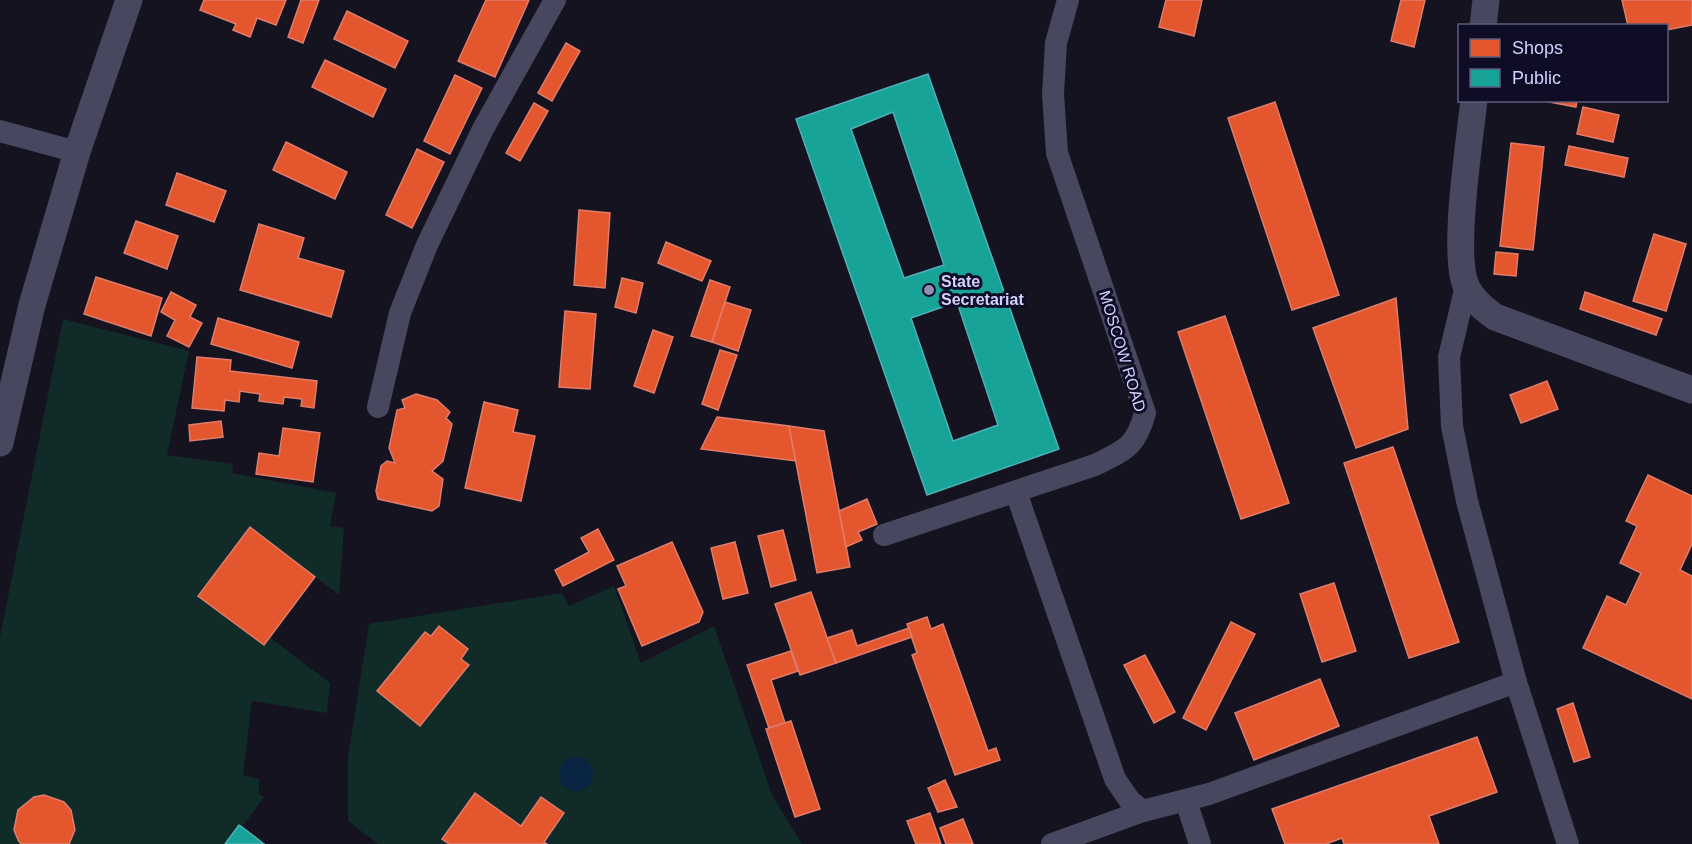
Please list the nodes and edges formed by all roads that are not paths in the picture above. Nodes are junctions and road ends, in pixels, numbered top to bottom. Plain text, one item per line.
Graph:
1 (129, 0) edge
2 (555, 0) edge
3 (1068, 0) edge
4 (1486, 0) edge
5 (1483, 24) edge
6 (1474, 102) edge
7 (0, 131) edge
8 (77, 152) junction
9 (1466, 286) junction
10 (1692, 390) edge
11 (378, 407) dead end
12 (0, 443) edge
13 (1016, 492) junction
14 (884, 535) dead end
15 (1516, 682) junction
16 (1186, 801) junction
17 (1143, 811) junction
18 (1052, 844) edge
19 (1200, 844) edge
20 (1568, 844) edge

1 - 8 street
2 - 11 street
3 - 13 street, MOSCOW ROAD
4 - 5 street
6 - 9 street
7 - 8 street
8 - 12 street
9 - 10 street
9 - 15 street
13 - 14 street, MOSCOW ROAD
13 - 17 street
15 - 16 street
15 - 20 street
16 - 17 street
16 - 19 street
17 - 18 street

